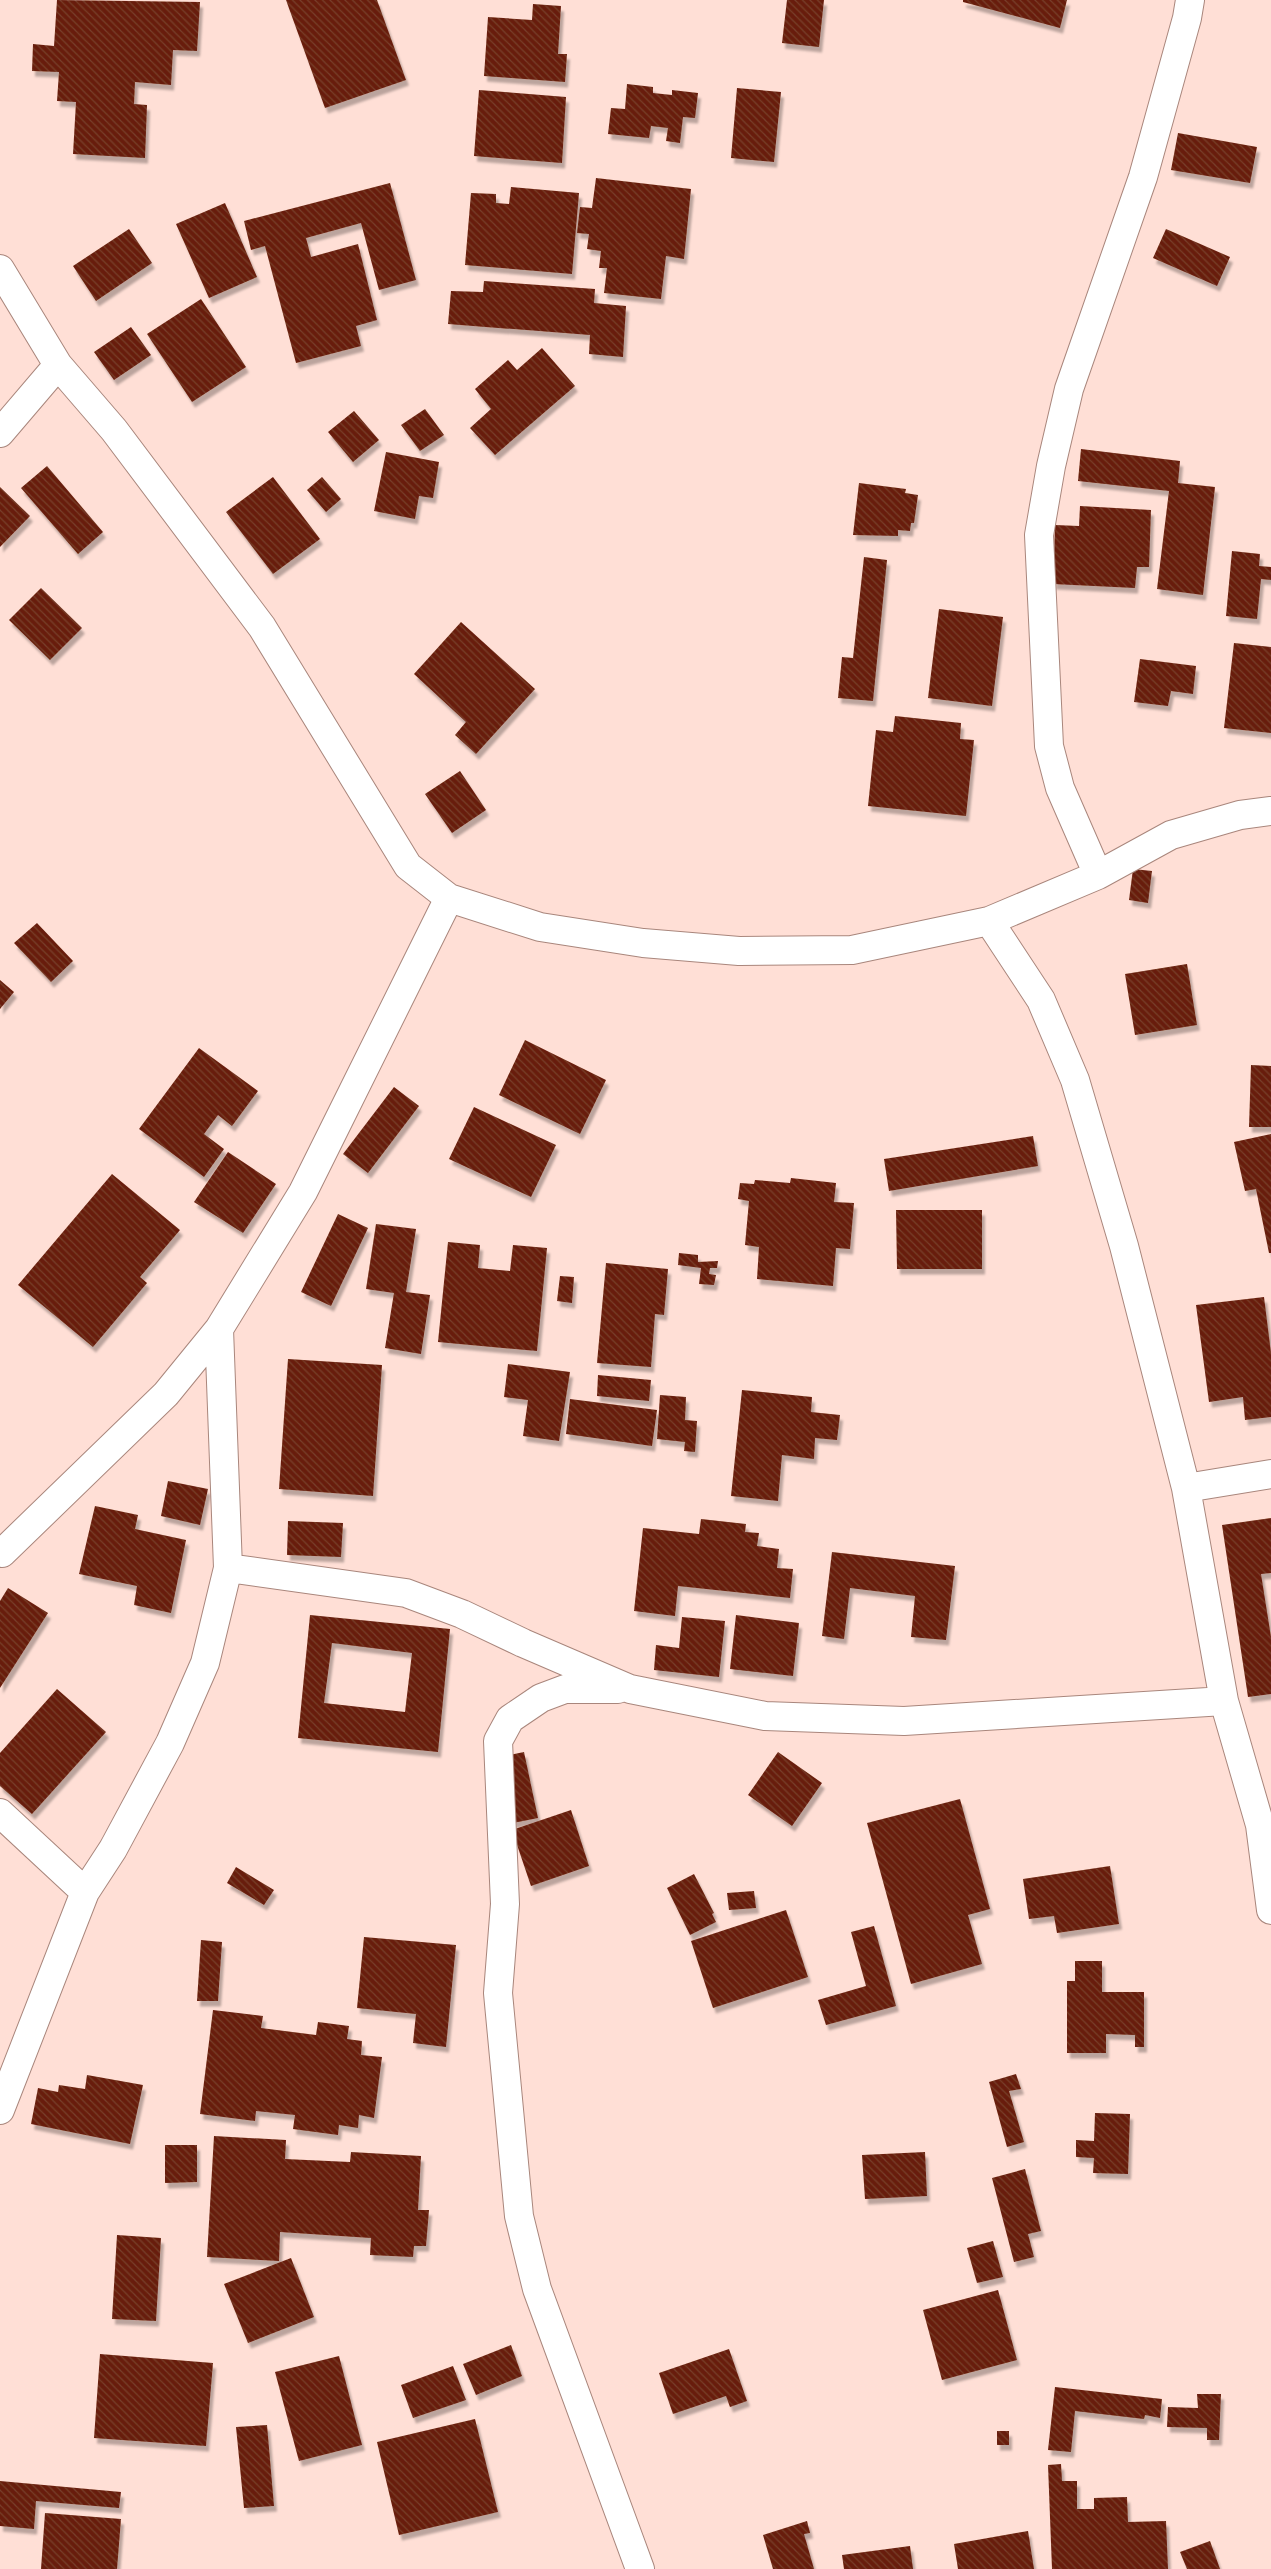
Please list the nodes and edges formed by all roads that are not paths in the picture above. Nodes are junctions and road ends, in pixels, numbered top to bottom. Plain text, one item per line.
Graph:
1 (1190, 0) edge
2 (0, 269) edge
3 (58, 365) junction
4 (0, 433) edge
5 (1271, 811) edge
6 (1098, 875) junction
7 (449, 898) junction
8 (989, 921) junction
9 (219, 1329) junction
10 (1271, 1474) edge
11 (1186, 1488) junction
12 (2, 1553) dead end
13 (228, 1568) junction
14 (630, 1689) junction
15 (1224, 1701) junction
16 (0, 1813) edge
17 (85, 1892) junction
18 (1271, 1910) edge
19 (0, 2110) edge
20 (640, 2569) edge

1 - 6 street
2 - 3 street
3 - 4 street
3 - 7 street
5 - 6 street
6 - 8 street
7 - 8 street
7 - 9 street
8 - 11 street
9 - 12 street
9 - 13 street
10 - 11 street
11 - 15 street
13 - 14 street
13 - 17 street
14 - 15 street
14 - 20 street
15 - 18 street
16 - 17 street
17 - 19 street

